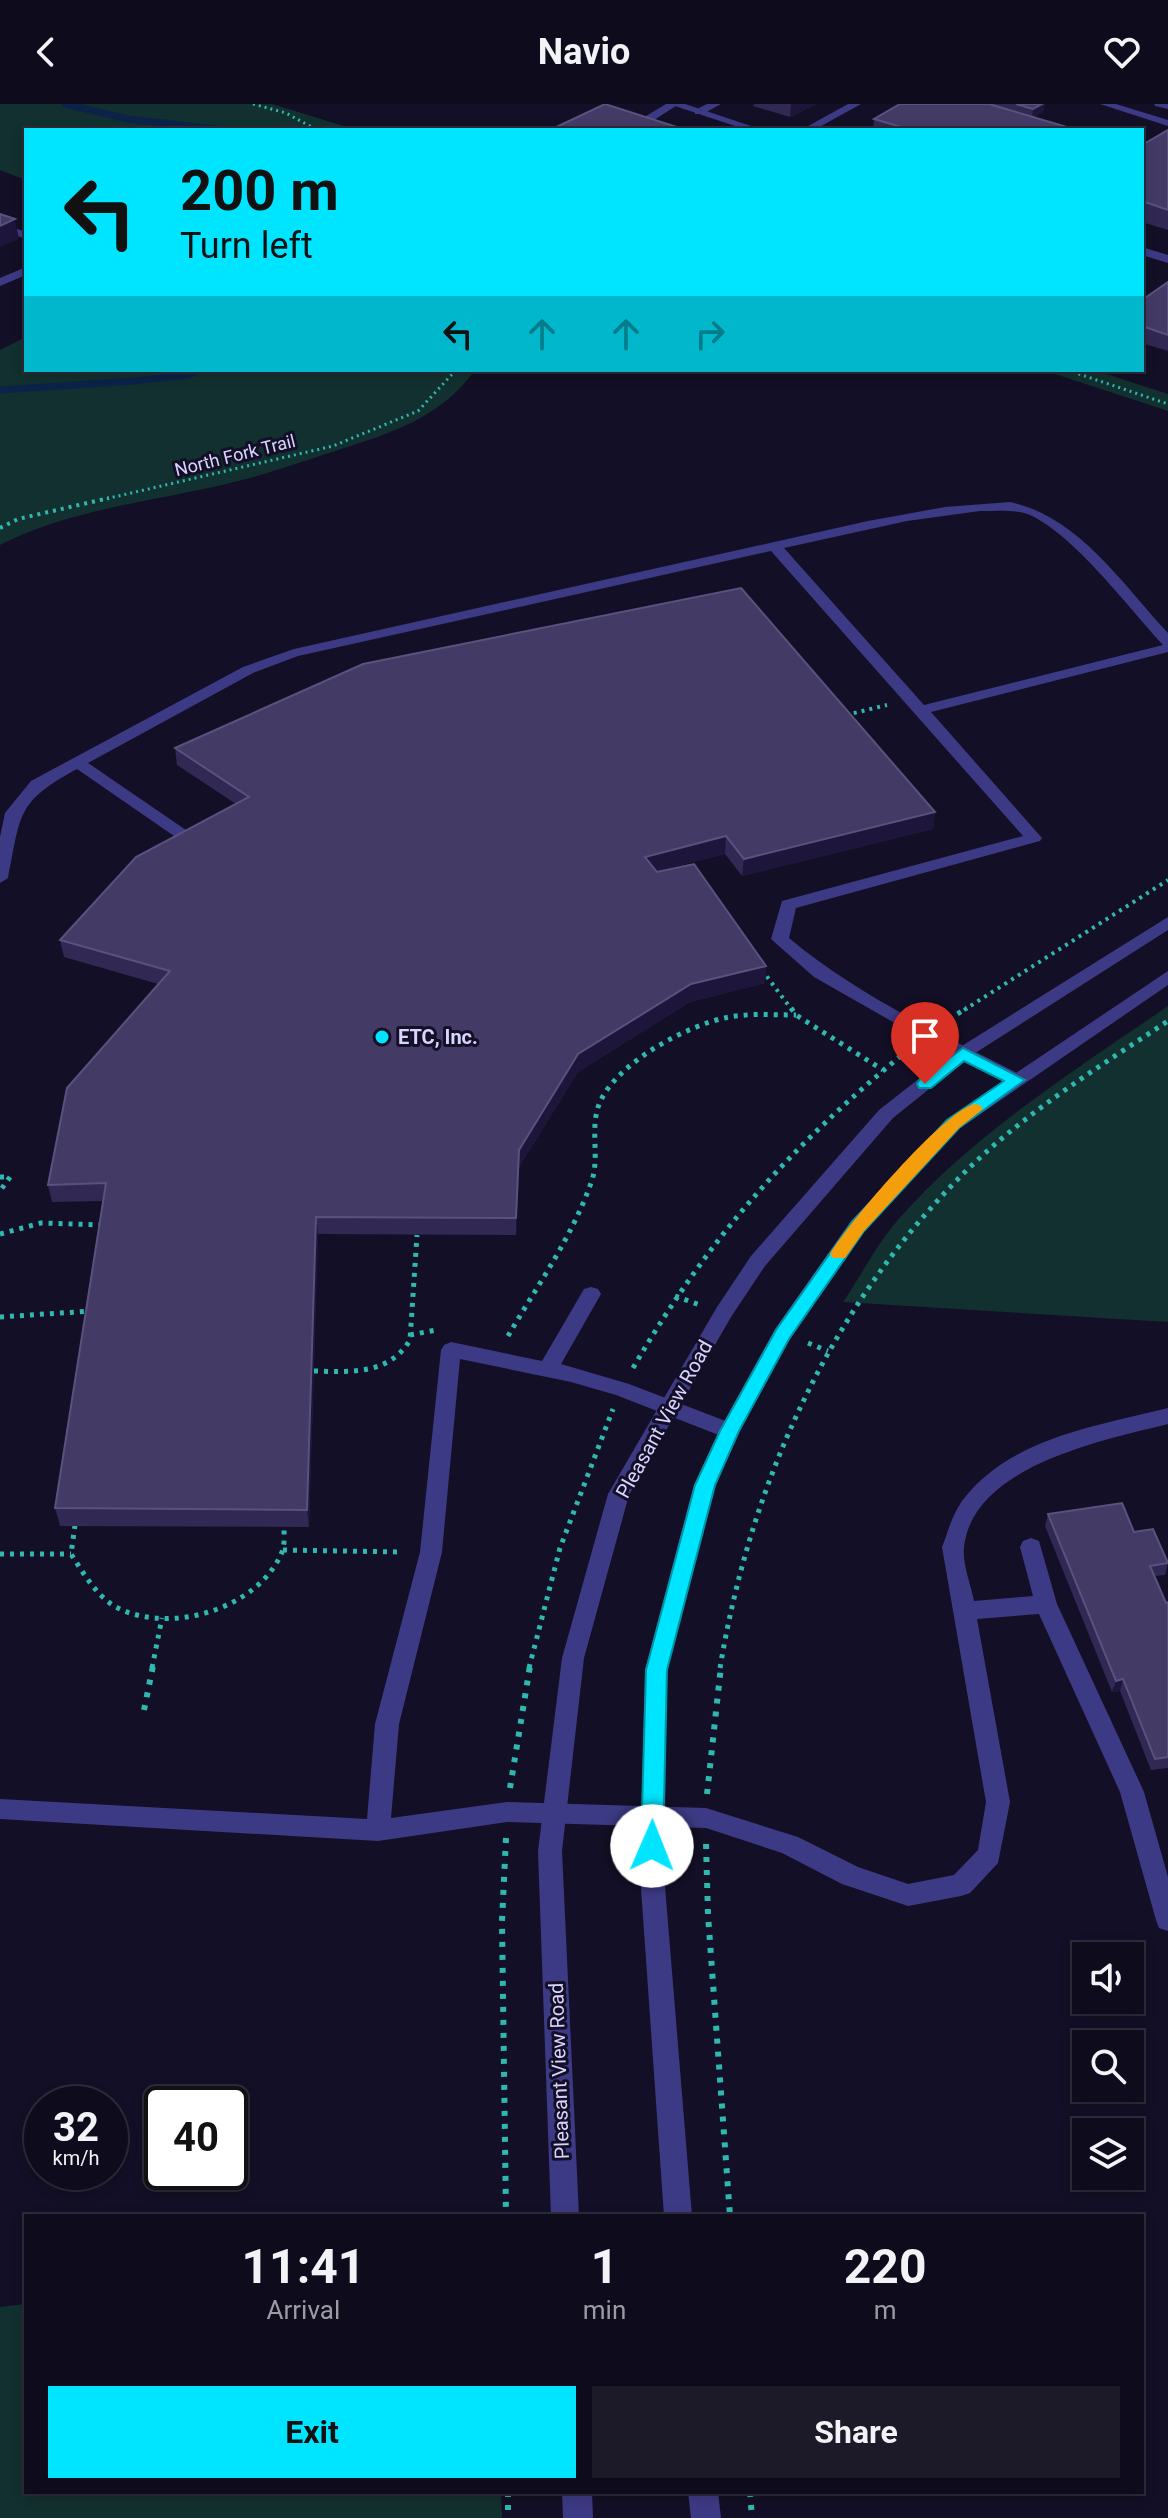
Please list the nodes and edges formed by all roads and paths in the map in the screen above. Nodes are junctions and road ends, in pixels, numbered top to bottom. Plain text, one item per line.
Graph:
1 (253, 104) edge
2 (674, 104) edge
3 (716, 104) edge
4 (856, 104) edge
5 (1105, 104) edge
6 (1159, 104) edge
7 (1168, 106) edge
8 (699, 112) junction
9 (1168, 123) edge
10 (313, 128) edge
11 (665, 128) edge
12 (751, 128) edge
13 (810, 128) edge
14 (0, 226) edge
15 (24, 235) edge
16 (1144, 252) edge
17 (1168, 259) edge
18 (24, 272) edge
19 (0, 282) edge
20 (454, 372) edge
21 (1073, 372) edge
22 (1168, 404) edge
23 (0, 528) edge
24 (774, 546) junction
25 (1168, 642) edge
26 (1168, 648) edge
27 (917, 705) junction
28 (837, 717) edge
29 (77, 762) junction
30 (196, 844) edge
31 (0, 878) edge
32 (1168, 922) edge
33 (760, 966) edge
34 (1168, 977) edge
35 (796, 1015) junction
36 (1168, 1021) edge
37 (963, 1053) junction
38 (883, 1070) dead end
39 (1017, 1080) junction
40 (0, 1177) edge
41 (0, 1191) edge
42 (105, 1225) edge
43 (0, 1234) edge
44 (417, 1235) edge
45 (591, 1294) dead end
46 (92, 1311) edge
47 (0, 1317) edge
48 (508, 1336) dead end
49 (547, 1370) junction
50 (314, 1371) edge
51 (669, 1408) junction
52 (1168, 1416) edge
53 (729, 1431) junction
54 (75, 1525) edge
55 (284, 1527) edge
56 (1031, 1547) dead end
57 (283, 1550) junction
58 (431, 1552) junction
59 (0, 1554) edge
60 (71, 1554) junction
61 (1046, 1604) junction
62 (963, 1611) junction
63 (162, 1618) junction
64 (144, 1710) dead end
65 (0, 1809) edge
66 (554, 1814) junction
67 (653, 1818) junction
68 (706, 1818) junction
69 (378, 1830) junction
70 (1168, 1920) edge
71 (565, 2214) edge
72 (678, 2214) edge
73 (730, 2214) edge
74 (508, 2494) edge
75 (577, 2494) edge
76 (703, 2494) edge
77 (750, 2494) edge
78 (508, 2518) edge
79 (578, 2518) edge
80 (706, 2518) edge
81 (752, 2518) edge

1 - 10 path
2 - 8 street
2 - 11 street
3 - 8 street
4 - 13 street
5 - 9 street
6 - 7 street
8 - 12 street
14 - 15 street
16 - 17 street
18 - 19 street
20 - 23 path, North Fork Trail
21 - 22 path
24 - 25 street
24 - 27 street
24 - 29 street
26 - 27 street
27 - 28 path
27 - 37 street
29 - 30 street
29 - 31 street
32 - 37 street, Pleasant View Road
33 - 35 path
34 - 39 street
35 - 38 path
35 - 48 path
36 - 68 path
37 - 39 street
37 - 51 street, Pleasant View Road
39 - 53 street
40 - 41 path
42 - 43 path
44 - 50 path
45 - 49 street
46 - 47 path
49 - 51 street
49 - 58 street
51 - 53 street
51 - 66 street, Pleasant View Road
52 - 62 street
53 - 67 street
54 - 60 path
55 - 57 path
56 - 61 street
57 - 58 path
57 - 63 path
58 - 69 street
59 - 60 path
60 - 63 path
61 - 62 street
61 - 70 street
62 - 68 street
63 - 64 path
65 - 69 street
66 - 67 street
66 - 69 street
66 - 71 street, Pleasant View Road
67 - 68 street
67 - 72 street
68 - 73 path
74 - 78 path
75 - 79 street
76 - 80 street
77 - 81 path

